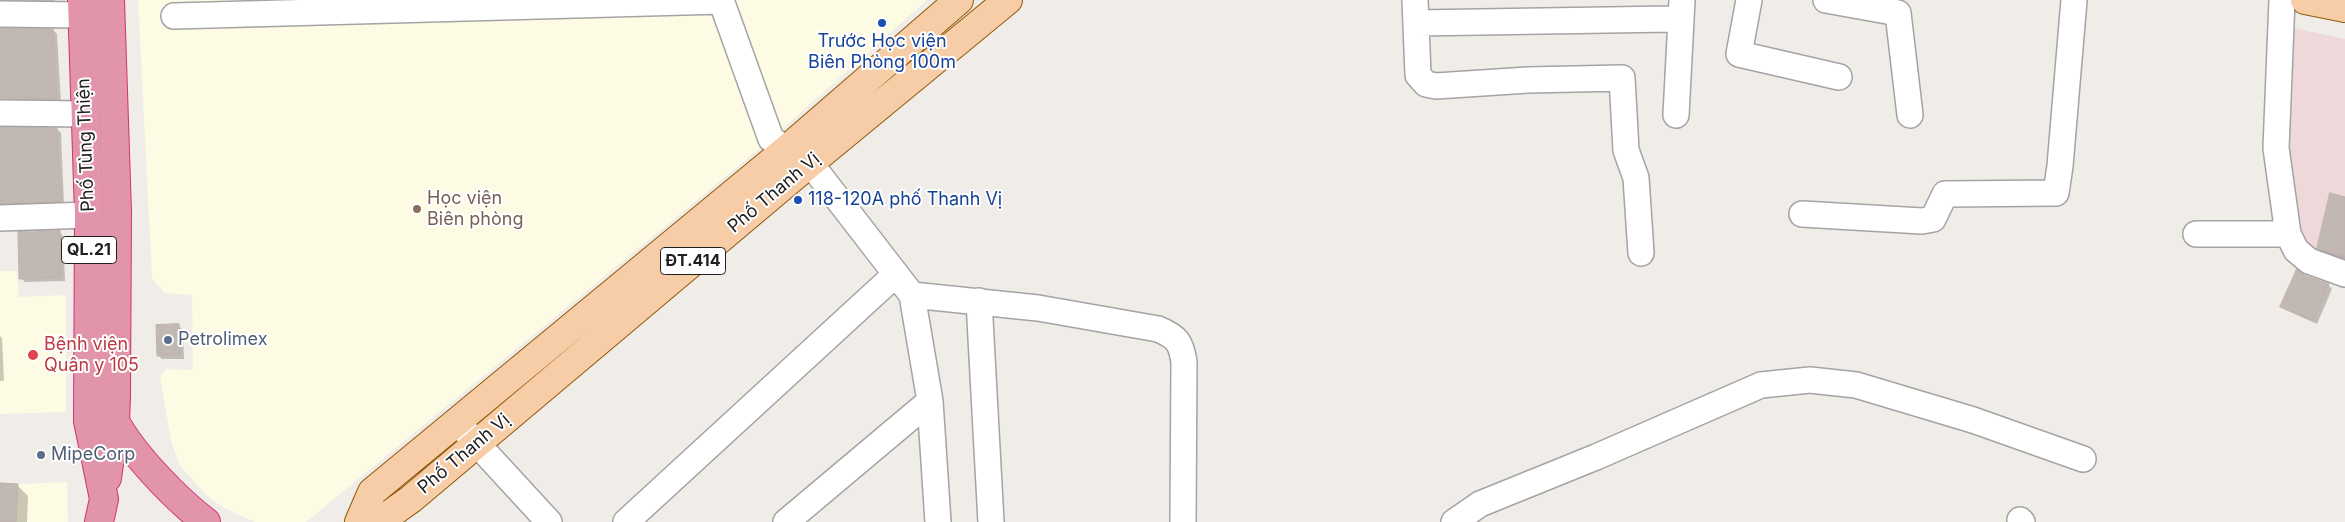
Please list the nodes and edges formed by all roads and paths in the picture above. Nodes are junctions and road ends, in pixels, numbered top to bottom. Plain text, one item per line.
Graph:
1 (110, 0) edge
2 (721, 0) edge
3 (958, 0) edge
4 (1008, 0) edge
5 (1749, 0) edge
6 (1826, 0) edge
7 (2074, 0) edge
8 (2282, 0) edge
9 (2305, 0) edge
10 (82, 8) edge
11 (2345, 8) edge
12 (1676, 10) edge
13 (1416, 12) edge
14 (0, 14) edge
15 (174, 16) dead end
16 (1839, 78) dead end
17 (0, 113) edge
18 (85, 114) junction
19 (1676, 115) dead end
20 (1910, 115) dead end
21 (787, 149) junction
22 (810, 163) junction
23 (1802, 214) dead end
24 (89, 215) junction
25 (0, 218) edge
26 (2196, 234) dead end
27 (2288, 234) junction
28 (1641, 253) dead end
29 (896, 274) junction
30 (2345, 274) edge
31 (912, 295) junction
32 (979, 301) junction
33 (930, 401) junction
34 (88, 421) junction
35 (115, 421) junction
36 (457, 422) junction
37 (476, 443) junction
38 (2083, 459) dead end
39 (103, 514) edge
40 (937, 521) edge
41 (206, 522) edge
42 (359, 522) edge
43 (379, 522) edge
44 (549, 522) edge
45 (626, 522) edge
46 (786, 522) edge
47 (991, 522) edge
48 (1183, 522) edge
49 (1454, 522) edge

1 - 35 highway, Phố Tùng Thiện / QL.21
2 - 15 street
2 - 21 street
3 - 21 main road, Phố Thanh Vị
4 - 22 main road, Phố Thanh Vị / ĐT.414
5 - 16 street
6 - 20 street
7 - 23 street
8 - 27 street
9 - 11 main road
10 - 14 street
10 - 18 highway, Phố Tùng Thiện / QL.21
12 - 13 street
12 - 19 street
13 - 28 street
17 - 18 street
18 - 24 highway, Phố Tùng Thiện / QL.21
21 - 22 main road
21 - 36 main road, Phố Thanh Vị
22 - 29 street
22 - 37 main road, Phố Thanh Vị / ĐT.414
24 - 25 street
24 - 34 highway, Phố Tùng Thiện / QL.21
26 - 27 street
27 - 30 street
29 - 31 street
29 - 45 street
31 - 32 street
31 - 33 street
32 - 47 street
32 - 48 street
33 - 40 street
33 - 46 street
34 - 35 highway
34 - 39 highway, Phố Tùng Thiện / QL.21
35 - 39 highway, Phố Tùng Thiện / QL.21
35 - 41 highway
36 - 37 street
36 - 42 main road, Phố Thanh Vị
37 - 43 main road, Phố Thanh Vị / ĐT.414
37 - 44 street
38 - 49 street

